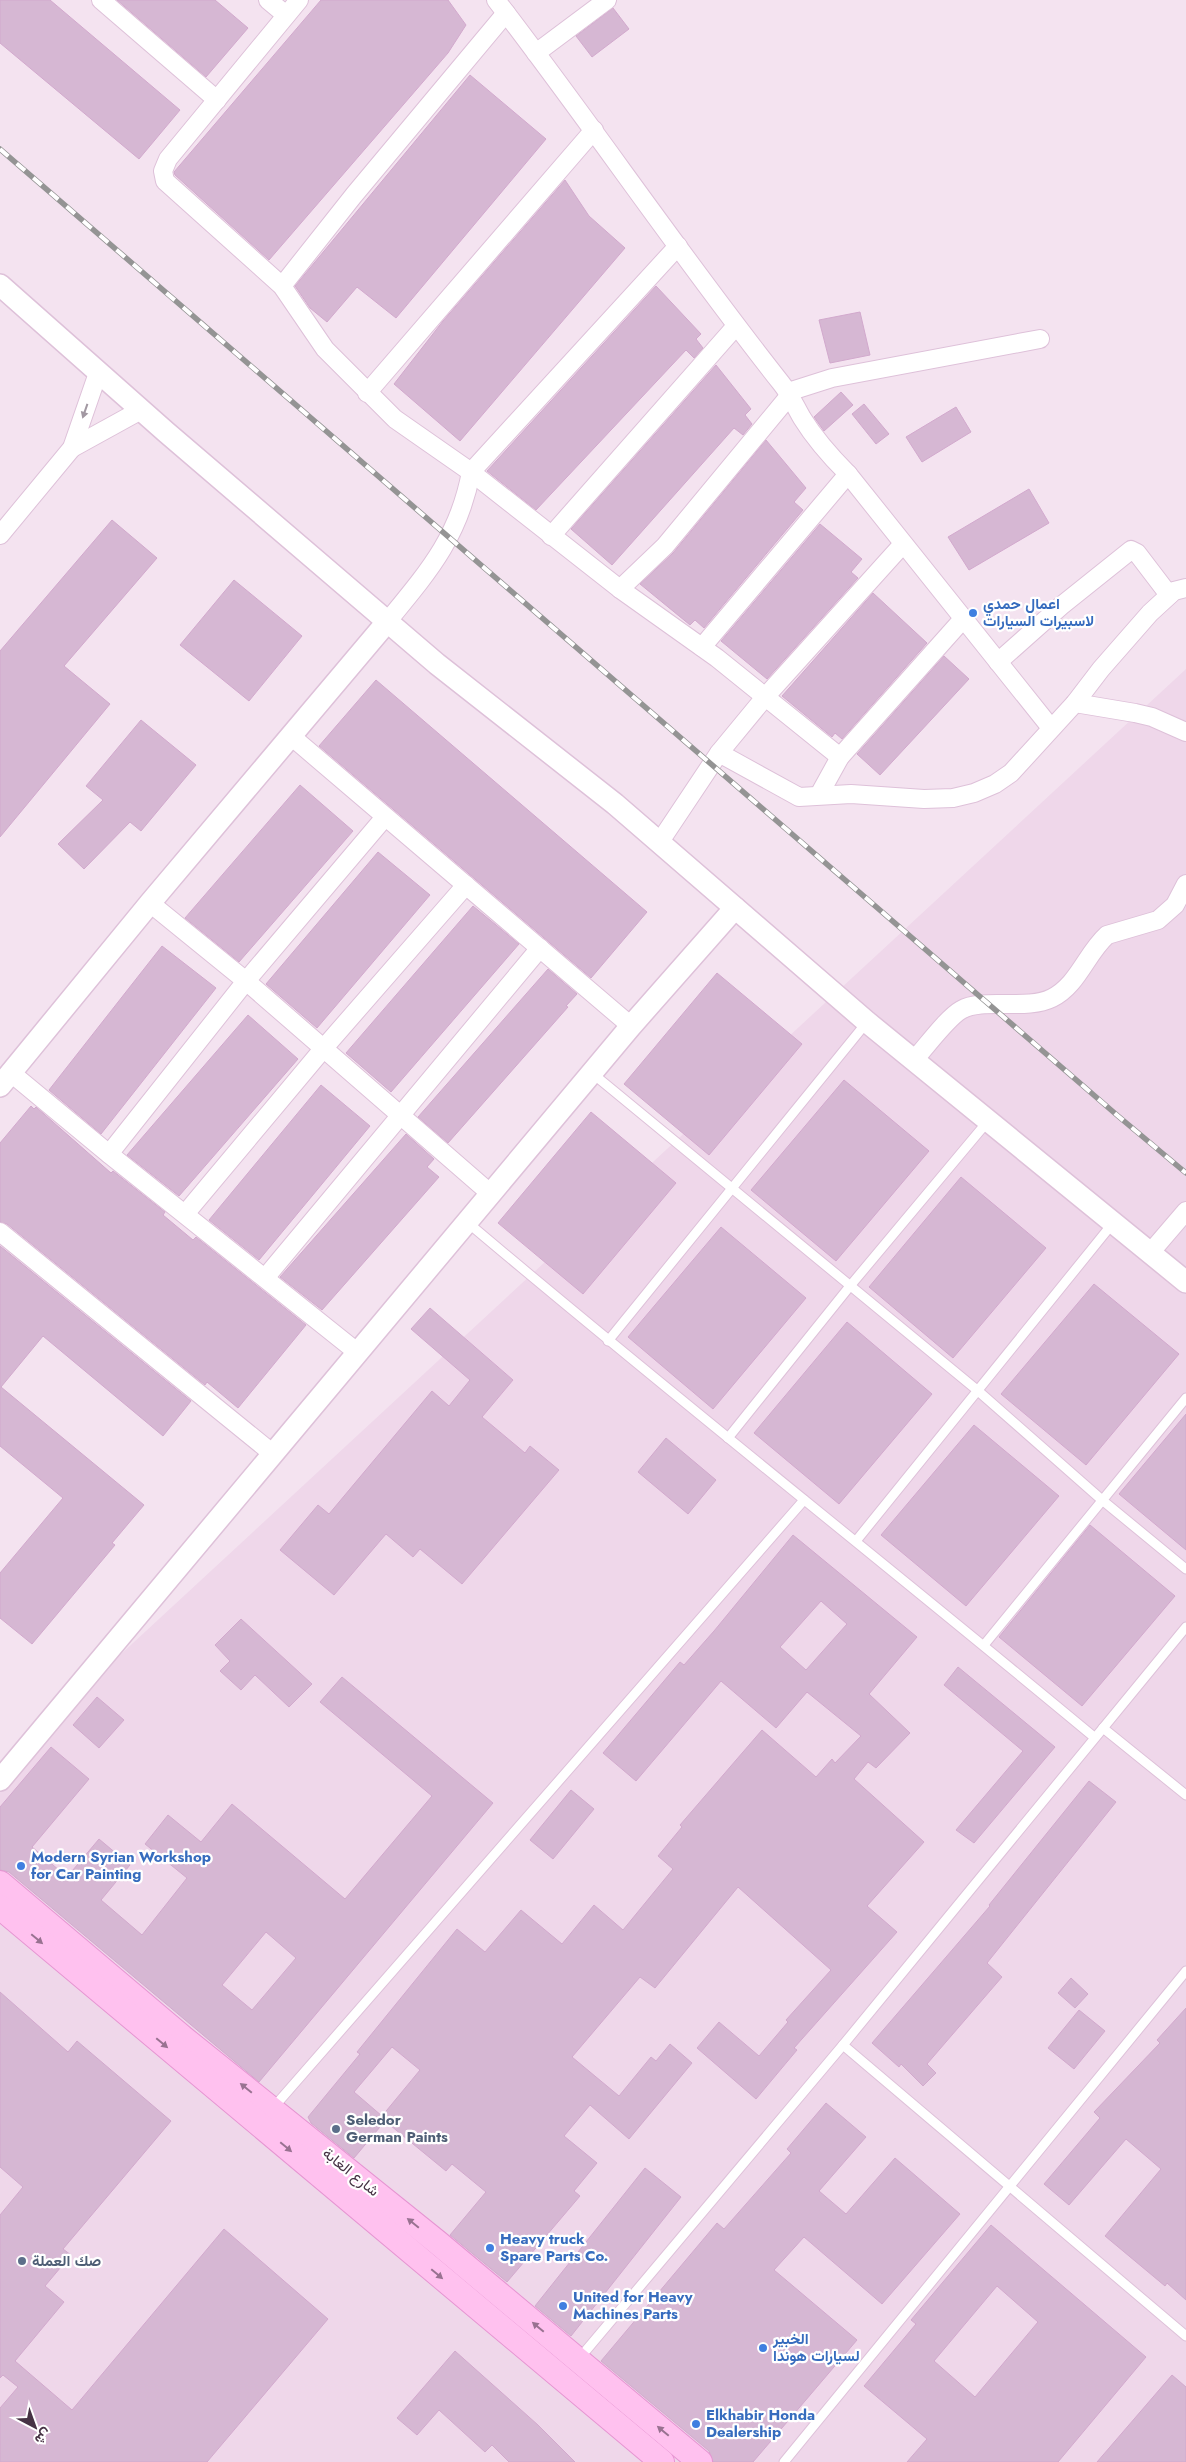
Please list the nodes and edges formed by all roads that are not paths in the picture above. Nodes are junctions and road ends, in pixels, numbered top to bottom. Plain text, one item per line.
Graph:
1 (100, 0) edge
2 (268, 0) edge
3 (299, 0) edge
4 (607, 0) edge
5 (501, 6) edge
6 (286, 15) junction
7 (536, 54) junction
8 (216, 100) junction
9 (594, 130) junction
10 (678, 246) junction
11 (0, 285) edge
12 (282, 286) junction
13 (736, 326) junction
14 (1040, 339) dead end
15 (98, 373) junction
16 (367, 393) junction
17 (789, 394) junction
18 (141, 410) junction
19 (72, 448) junction
20 (471, 472) junction
21 (848, 474) junction
22 (0, 535) edge
23 (551, 536) junction
24 (903, 544) junction
25 (1186, 588) edge
26 (620, 589) junction
27 (1169, 595) junction
28 (963, 619) junction
29 (387, 622) junction
30 (702, 647) junction
31 (998, 662) junction
32 (766, 696) junction
33 (1075, 703) junction
34 (1051, 728) junction
35 (1186, 732) edge
36 (291, 736) junction
37 (720, 753) junction
38 (840, 757) junction
39 (819, 795) junction
40 (385, 818) junction
41 (659, 843) junction
42 (1186, 884) edge
43 (466, 885) junction
44 (150, 903) junction
45 (735, 908) junction
46 (540, 948) junction
47 (246, 981) junction
48 (868, 1022) junction
49 (631, 1026) junction
50 (322, 1049) junction
51 (914, 1060) junction
52 (592, 1074) junction
53 (5, 1079) edge
54 (399, 1116) junction
55 (989, 1121) junction
56 (109, 1154) junction
57 (733, 1189) junction
58 (491, 1194) junction
59 (1186, 1211) edge
60 (184, 1214) junction
61 (467, 1222) junction
62 (1113, 1223) junction
63 (0, 1232) edge
64 (1150, 1253) junction
65 (265, 1278) junction
66 (1186, 1282) edge
67 (850, 1286) junction
68 (608, 1341) junction
69 (357, 1352) junction
70 (977, 1390) junction
71 (1186, 1398) edge
72 (728, 1438) junction
73 (272, 1453) junction
74 (804, 1500) junction
75 (1102, 1500) junction
76 (856, 1541) junction
77 (1186, 1568) edge
78 (1186, 1627) edge
79 (984, 1645) junction
80 (1103, 1728) junction
81 (1094, 1737) junction
82 (0, 1780) edge
83 (1186, 1795) edge
84 (0, 1883) edge
85 (0, 1907) edge
86 (1186, 1971) edge
87 (843, 2046) junction
88 (272, 2109) junction
89 (1010, 2188) junction
90 (1186, 2336) edge
91 (578, 2360) junction
92 (662, 2462) edge
93 (700, 2462) edge
94 (784, 2462) edge

1 - 8 street
2 - 6 street
3 - 6 street
4 - 7 street
5 - 7 street
5 - 12 street
6 - 8 street
7 - 9 street
8 - 12 street
9 - 10 street
9 - 16 street
10 - 13 street
10 - 20 street
11 - 15 street
12 - 16 street
13 - 17 street
13 - 23 street
14 - 17 street
15 - 18 street
15 -> 19 street
16 - 20 street
17 - 21 street
17 - 26 street
18 - 19 street
18 - 29 street
19 - 22 street
20 - 23 street
20 - 29 street
21 - 24 street
21 - 30 street
23 - 26 street
24 - 28 street
24 - 32 street
25 - 27 street
26 - 30 street
27 - 31 street
27 - 33 street
28 - 31 street
28 - 38 street
29 - 36 street
29 - 41 street
30 - 32 street
31 - 34 street
32 - 37 street
32 - 38 street
33 - 34 street
33 - 35 street
34 - 39 street
36 - 40 street
36 - 44 street
37 - 39 street
37 - 41 street
38 - 39 street
40 - 43 street
40 - 47 street
41 - 45 street
42 - 51 street
43 - 46 street
43 - 50 street
44 - 47 street
44 - 53 street
45 - 48 street
45 - 49 street
46 - 49 street
46 - 54 street
47 - 50 street
47 - 56 street
48 - 51 street
48 - 57 lane
49 - 52 street
50 - 54 street
50 - 60 street
51 - 55 street
52 - 57 lane
52 - 58 street
53 - 56 street
54 - 58 street
54 - 65 street
55 - 62 street
55 - 67 lane
56 - 60 street
57 - 67 lane
57 - 68 lane
58 - 61 street
59 - 64 street
60 - 65 street
61 - 68 lane
61 - 69 street
62 - 64 street
62 - 70 lane
63 - 73 street
64 - 66 street
65 - 69 street
67 - 70 lane
67 - 72 lane
68 - 72 lane
69 - 73 street
70 - 75 lane
70 - 76 lane
71 - 75 lane
72 - 74 lane
73 - 82 street
74 - 76 lane
74 - 88 lane
75 - 77 lane
75 - 79 lane
76 - 79 lane
78 - 80 lane
79 - 81 lane
80 - 81 lane
80 - 83 lane
81 - 87 lane
88 -> 84 main road, شارع الغابة
85 -> 92 main road, شارع الغابة
86 - 89 lane
87 - 89 lane
87 - 91 lane
91 -> 88 main road, شارع الغابة
89 - 90 lane
89 - 94 lane
93 -> 91 main road, شارع الغابة

